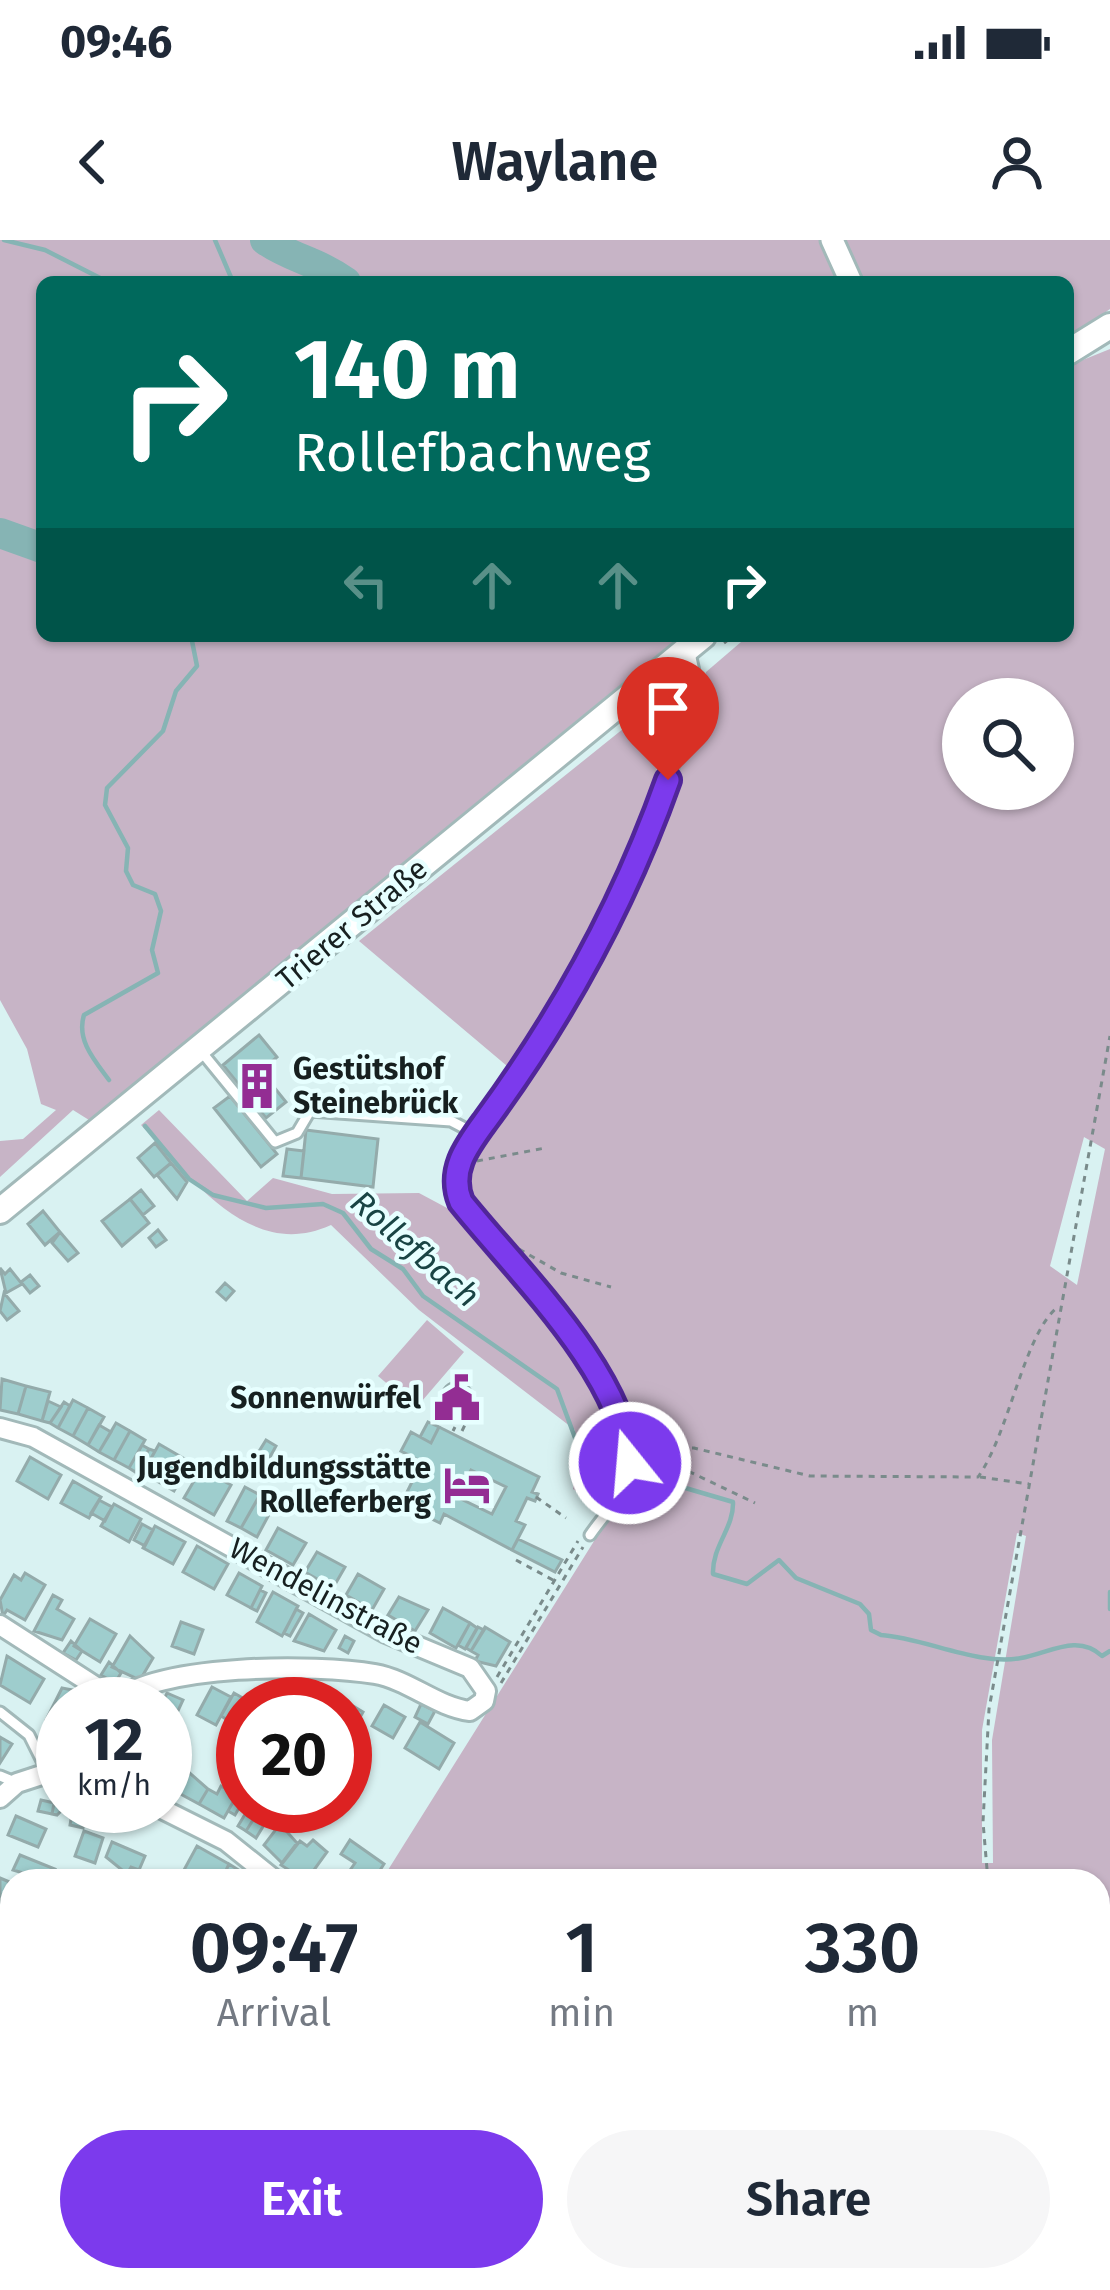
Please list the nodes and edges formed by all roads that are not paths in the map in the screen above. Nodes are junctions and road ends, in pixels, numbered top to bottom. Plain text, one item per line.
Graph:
1 (832, 240) edge
2 (848, 276) edge
3 (1110, 326) edge
4 (1074, 348) edge
5 (696, 642) edge
6 (200, 1050) junction
7 (476, 1133) junction
8 (0, 1211) edge
9 (0, 1428) edge
10 (590, 1535) road end
11 (0, 1625) edge
12 (77, 1677) edge
13 (192, 1679) edge
14 (0, 1712) edge
15 (36, 1744) edge
16 (9, 1779) edge
17 (0, 1798) edge
18 (192, 1823) edge
19 (261, 1869) edge

1 - 2 street
3 - 4 main road
5 - 6 main road, Trierer Straße
5 - 7 lane
6 - 7 lane
6 - 8 main road, Trierer Straße
7 - 10 lane
9 - 13 street, Wendelinstraße
11 - 12 street, Wendelinstraße
14 - 15 lane
16 - 17 street
18 - 19 street

